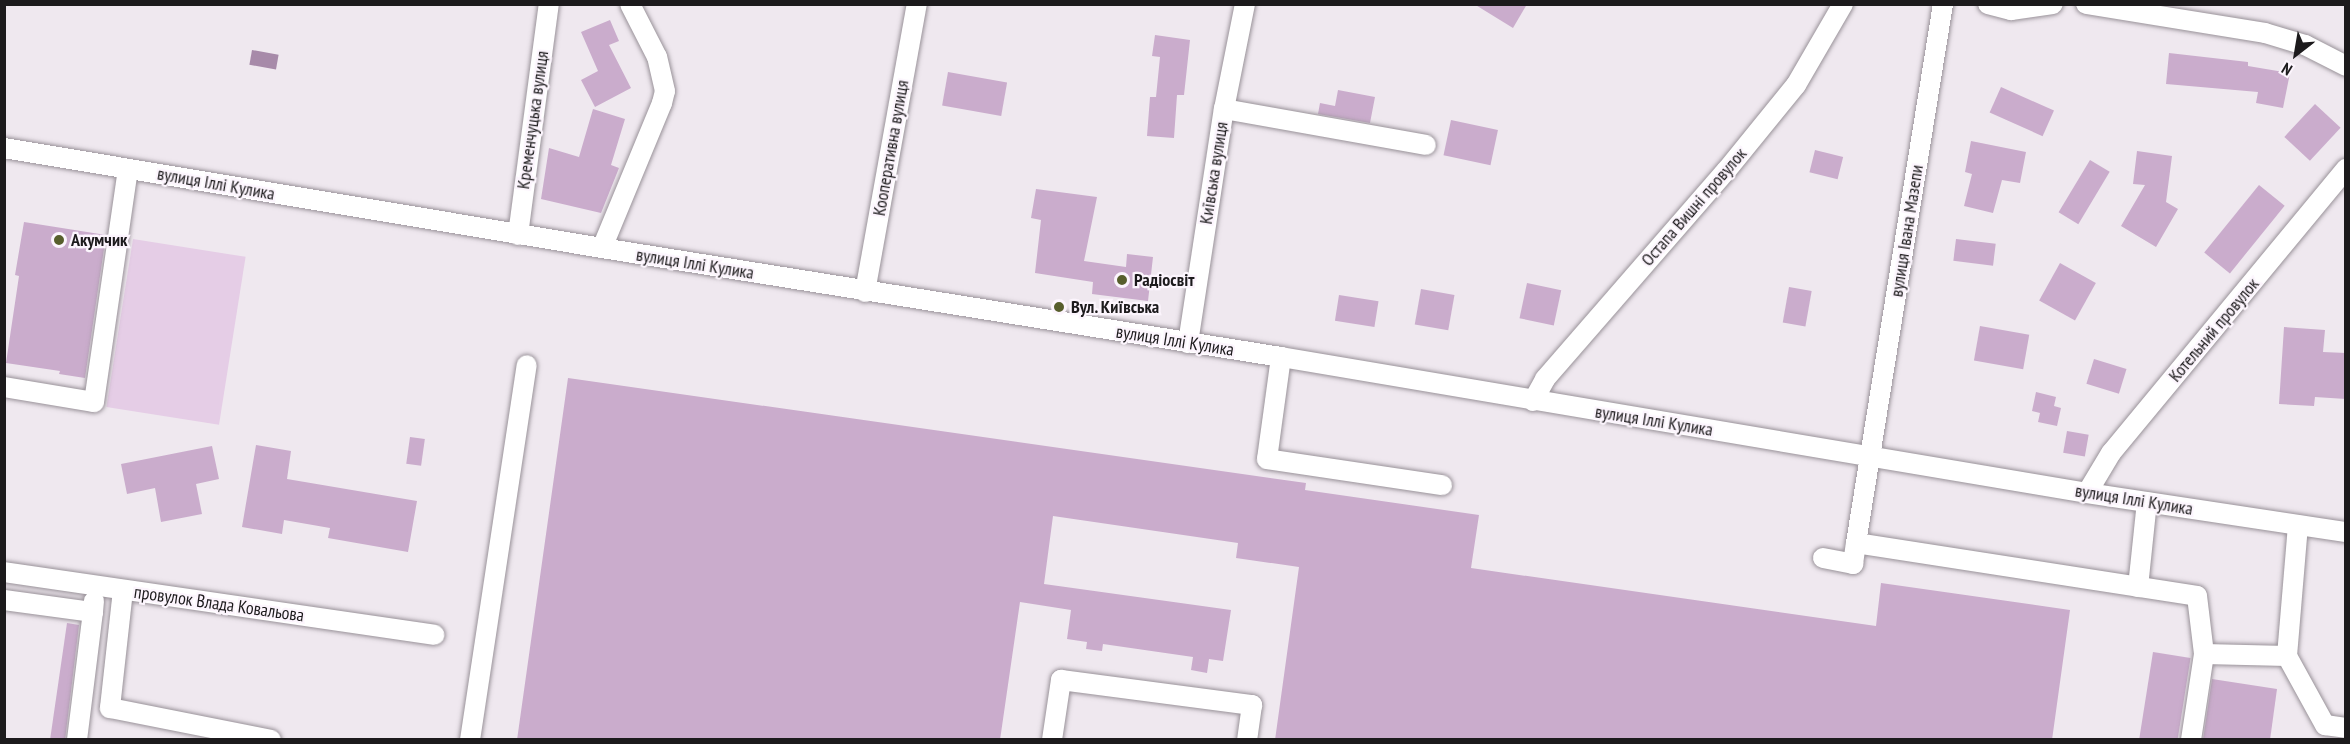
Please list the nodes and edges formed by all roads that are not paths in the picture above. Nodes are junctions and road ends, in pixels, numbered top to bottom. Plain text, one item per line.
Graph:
1 (549, 4) edge
2 (630, 4) edge
3 (917, 4) edge
4 (1245, 4) edge
5 (1843, 4) edge
6 (1943, 4) edge
7 (1988, 4) edge
8 (2053, 4) edge
9 (2086, 4) edge
10 (2346, 66) edge
11 (1224, 109) junction
12 (1426, 145) dead end
13 (4, 148) edge
14 (128, 169) junction
15 (2346, 169) edge
16 (518, 235) junction
17 (602, 249) junction
18 (866, 292) junction
19 (1188, 343) junction
20 (1281, 357) junction
21 (527, 364) dead end
22 (4, 387) edge
23 (1533, 401) junction
24 (1870, 457) junction
25 (1442, 485) dead end
26 (2087, 493) junction
27 (2147, 502) junction
28 (2298, 525) junction
29 (2346, 532) edge
30 (1856, 543) junction
31 (1823, 558) dead end
32 (4, 572) edge
33 (94, 587) junction
34 (2138, 587) junction
35 (123, 590) junction
36 (4, 600) edge
37 (93, 612) junction
38 (434, 635) dead end
39 (2204, 654) junction
40 (2287, 656) junction
41 (2346, 729) edge
42 (77, 740) edge
43 (271, 740) edge
44 (470, 740) edge
45 (1052, 740) edge
46 (1247, 740) edge
47 (2191, 740) edge

1 - 16 street, Кременчуцька вулиця
2 - 17 street
3 - 18 street, Кооперативна вулиця
4 - 11 street, Київська вулиця
5 - 23 street, Остапа Вишні провулок
6 - 24 street, вулиця Івана Мазепи
7 - 8 street
9 - 10 street
11 - 12 street
11 - 19 street, Київська вулиця
13 - 14 street, вулиця Іллі Кулика
14 - 16 street, вулиця Іллі Кулика
14 - 22 street
15 - 26 street, Котельний провулок
16 - 17 street, вулиця Іллі Кулика
17 - 18 street, вулиця Іллі Кулика
18 - 19 street, вулиця Іллі Кулика
19 - 20 street, вулиця Іллі Кулика
20 - 23 street, вулиця Іллі Кулика
20 - 25 street
21 - 44 street
23 - 24 street, вулиця Іллі Кулика
24 - 26 street, вулиця Іллі Кулика
24 - 30 street, вулиця Івана Мазепи
26 - 27 street, вулиця Іллі Кулика
27 - 28 street, вулиця Іллі Кулика
27 - 34 street
28 - 29 street, вулиця Іллі Кулика
28 - 40 street
30 - 31 street
30 - 34 street
32 - 33 street, провулок Влада Ковальова
33 - 35 street, провулок Влада Ковальова
33 - 37 street
34 - 39 street
35 - 38 street, провулок Влада Ковальова
35 - 43 street
36 - 37 street
37 - 42 street
39 - 40 street
39 - 47 street
40 - 41 street
45 - 46 street

